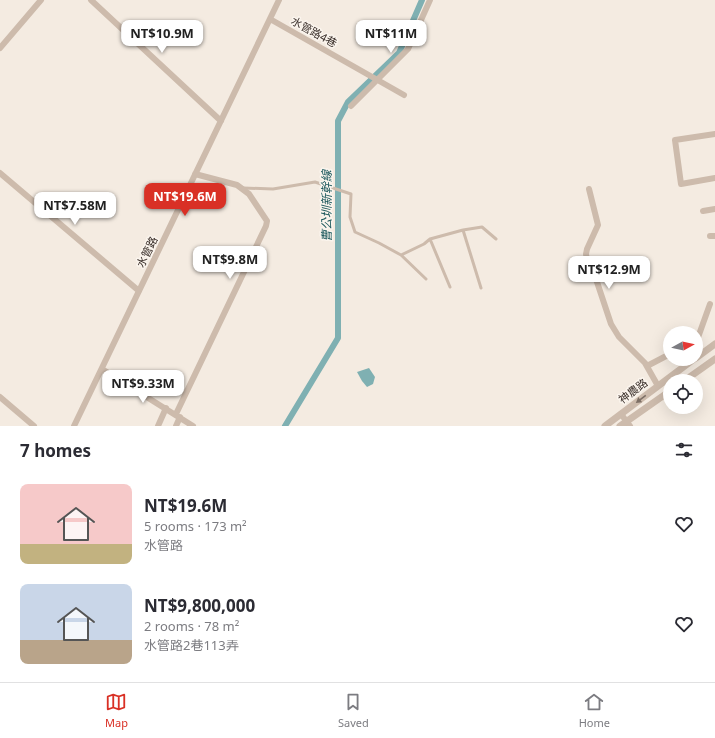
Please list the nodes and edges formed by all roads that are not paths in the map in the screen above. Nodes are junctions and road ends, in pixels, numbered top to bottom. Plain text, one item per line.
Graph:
1 (41, 0) edge
2 (91, 0) edge
3 (279, 0) edge
4 (430, 0) edge
5 (270, 19) junction
6 (0, 48) edge
7 (377, 79) junction
8 (404, 95) dead end
9 (351, 106) dead end
10 (221, 121) junction
11 (715, 134) edge
12 (0, 173) edge
13 (196, 174) junction
14 (715, 178) edge
15 (242, 188) junction
16 (589, 189) dead end
17 (715, 210) edge
18 (703, 211) dead end
19 (463, 230) junction
20 (430, 239) junction
21 (496, 239) dead end
22 (401, 256) junction
23 (426, 279) dead end
24 (450, 287) dead end
25 (481, 288) dead end
26 (139, 292) junction
27 (710, 304) dead end
28 (702, 326) edge
29 (715, 344) edge
30 (703, 352) edge
31 (663, 358) edge
32 (715, 359) edge
33 (647, 366) junction
34 (684, 366) edge
35 (102, 368) junction
36 (694, 374) edge
37 (658, 386) junction
38 (663, 396) edge
39 (0, 397) edge
40 (166, 408) junction
41 (621, 414) junction
42 (178, 416) junction
43 (628, 424) edge
44 (34, 426) edge
45 (74, 426) edge
46 (158, 426) edge
47 (176, 426) edge
48 (193, 426) edge
49 (605, 426) edge
50 (620, 426) edge

1 - 6 street
2 - 10 street
3 - 5 street, 水管路
4 - 7 street
5 - 7 street, 水管路4巷
5 - 10 street, 水管路
7 - 8 street, 水管路4巷
7 - 9 street
10 - 13 street, 水管路
11 - 14 street
12 - 26 street
13 - 15 street
13 - 26 street, 水管路
15 - 22 lane
15 - 42 street
16 - 33 street
17 - 18 street
19 - 20 lane
19 - 21 lane
19 - 25 lane
20 - 22 lane
20 - 24 lane
22 - 23 lane
26 - 35 street, 水管路
27 - 28 street
29 - 30 street, 神農路
31 - 33 street
32 - 36 street
33 - 37 street
34 - 37 street, 神農路
35 - 40 street
35 - 45 street, 水管路
37 -> 41 street, 神農路
38 - 43 street, 神農路
39 - 44 street
40 - 42 street
40 - 46 street
41 - 43 street
41 - 49 street, 神農路
42 - 47 street
42 - 48 street
43 - 50 street, 神農路

